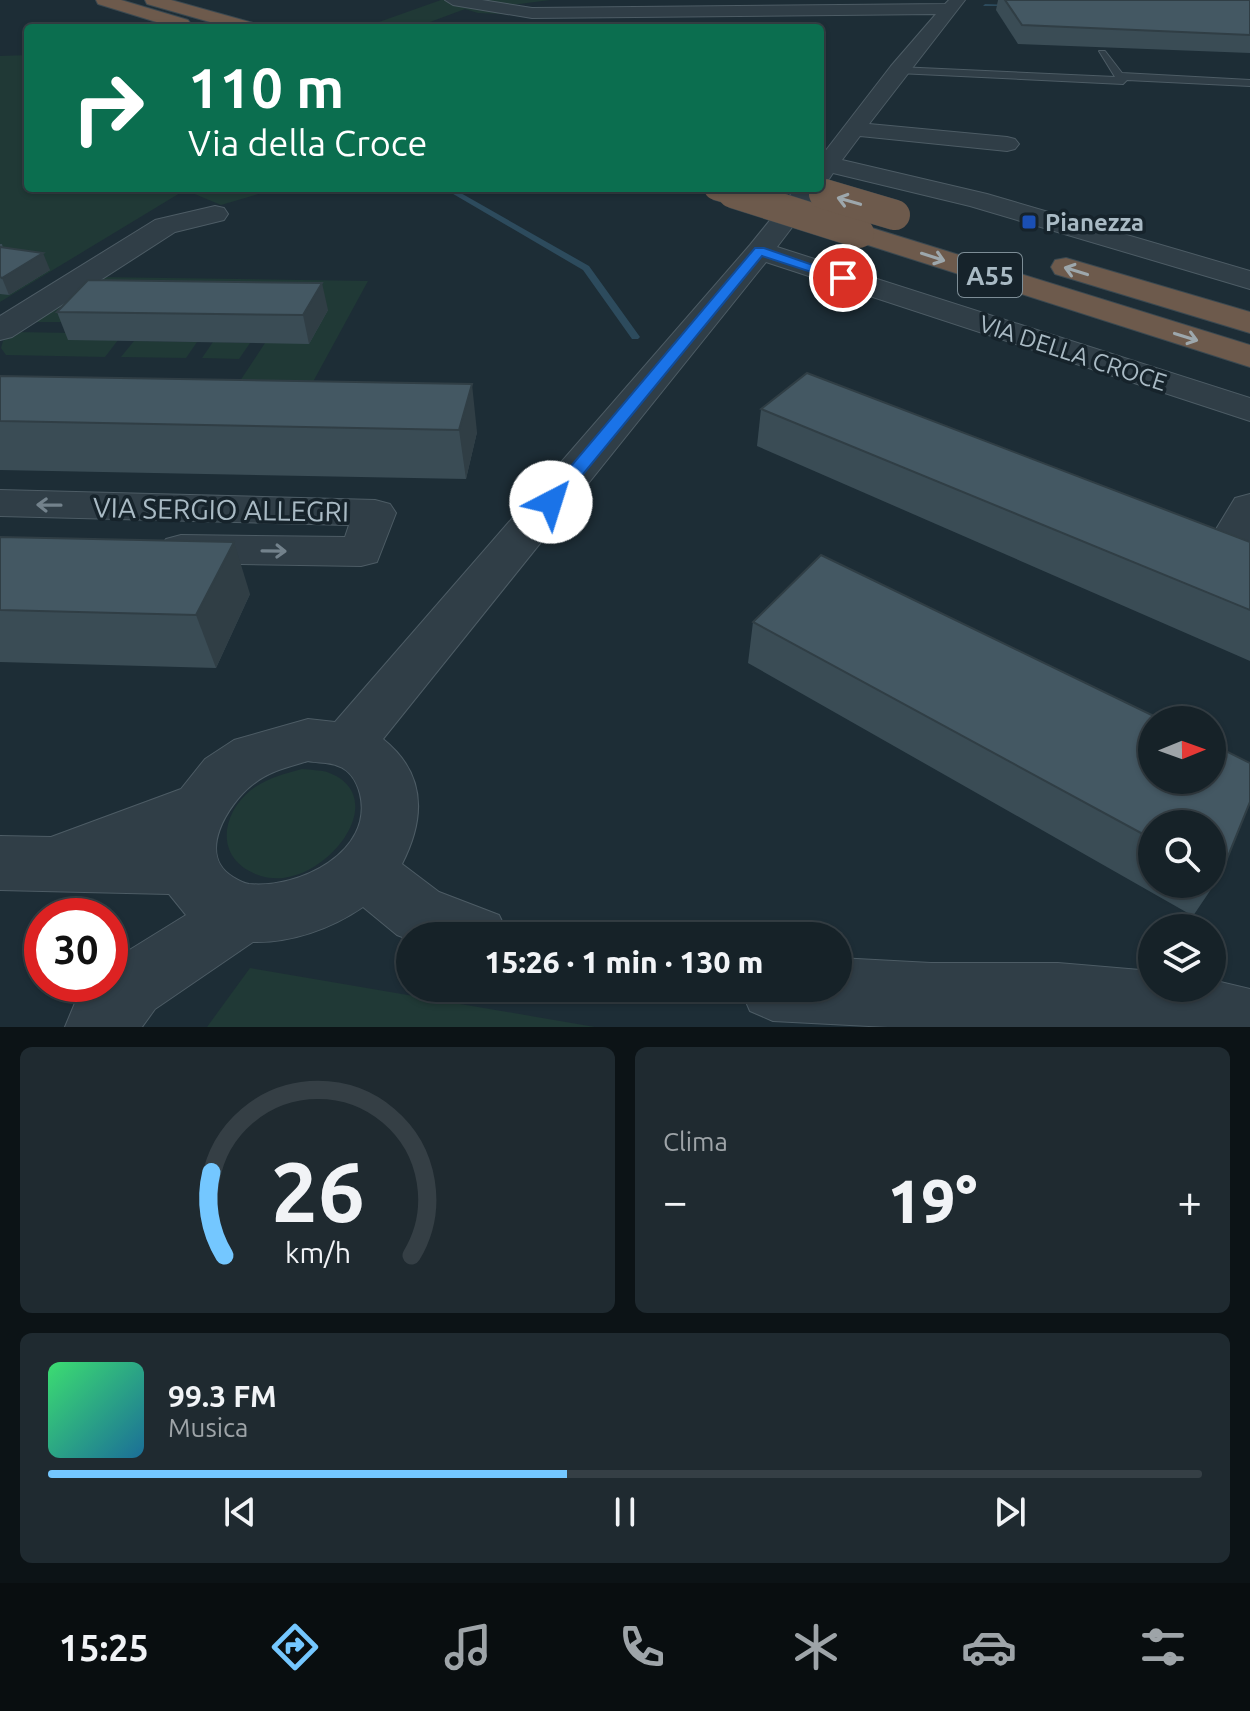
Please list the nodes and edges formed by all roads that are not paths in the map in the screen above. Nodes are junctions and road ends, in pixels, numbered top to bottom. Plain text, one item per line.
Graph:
1 (104, 0) edge
2 (153, 0) edge
3 (453, 0) edge
4 (954, 5) edge
5 (182, 24) edge
6 (237, 24) edge
7 (1102, 53) edge
8 (898, 70) junction
9 (1119, 76) junction
10 (1250, 83) edge
11 (853, 129) junction
12 (1007, 144) dead end
13 (824, 166) edge
14 (824, 179) edge
15 (824, 182) edge
16 (729, 192) edge
17 (804, 192) edge
18 (215, 214) dead end
19 (955, 233) dead end
20 (760, 251) junction
21 (1045, 261) dead end
22 (1250, 280) edge
23 (1250, 323) edge
24 (0, 330) edge
25 (1250, 356) edge
26 (1250, 410) edge
27 (0, 503) edge
28 (1250, 507) edge
29 (141, 548) edge
30 (1225, 548) edge
31 (347, 745) junction
32 (198, 807) junction
33 (27, 863) edge
34 (187, 867) junction
35 (363, 871) junction
36 (244, 913) junction
37 (440, 922) edge
38 (852, 992) edge
39 (1250, 1023) edge
40 (99, 1027) edge

1 - 5 highway
2 - 6 highway
3 - 4 street
4 - 8 street
7 - 9 lane
8 - 9 lane
8 - 11 street
9 - 10 lane
11 - 12 street
11 - 13 street
14 - 22 street
19 -> 15 highway, A55, bridge
16 -> 25 highway, A55, bridge
17 - 20 street
18 - 24 street
20 - 26 street, VIA DELLA CROCE
20 - 31 street
23 -> 21 highway, A55
29 -> 27 street, VIA SERGIO ALLEGRI
28 - 30 street
31 - 32 street
31 - 35 street
32 - 33 street
32 - 34 street
33 - 34 street
34 - 36 street
35 - 36 street
35 - 37 street
36 - 40 street
38 - 39 street

